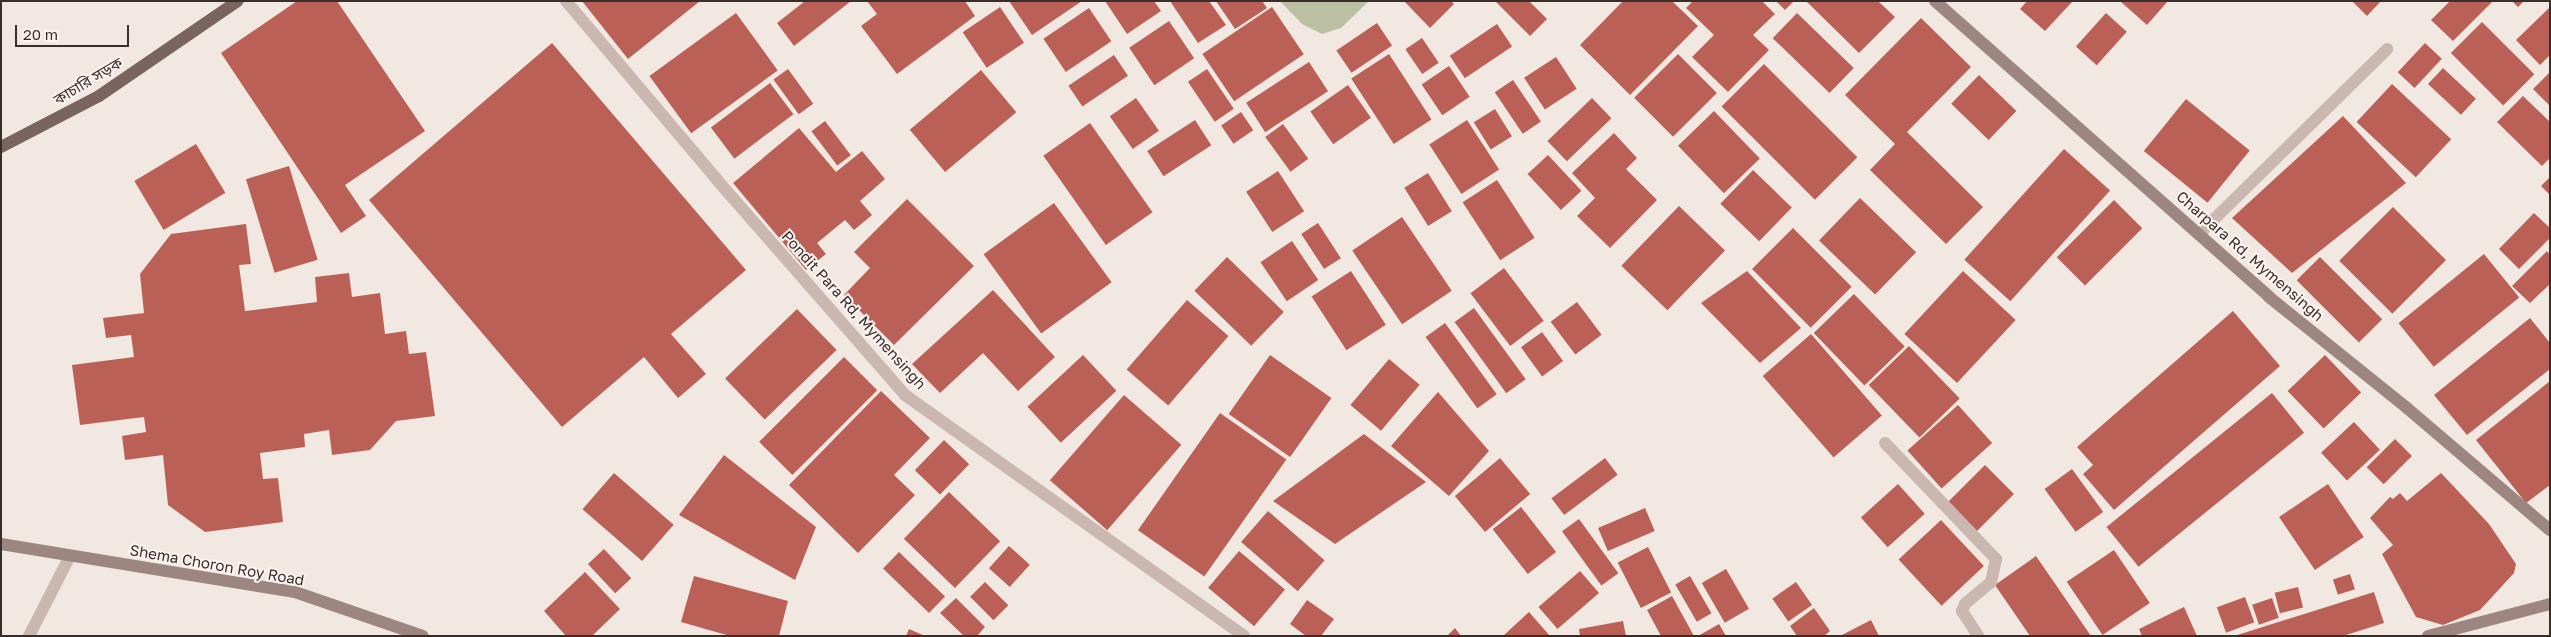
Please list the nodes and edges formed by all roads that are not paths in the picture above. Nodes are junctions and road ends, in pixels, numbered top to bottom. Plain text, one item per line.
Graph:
1 (238, 1) edge
2 (566, 1) edge
3 (1935, 1) edge
4 (2387, 49) dead end
5 (1, 147) edge
6 (2199, 234) junction
7 (1884, 444) dead end
8 (2550, 530) edge
9 (1, 544) edge
10 (70, 556) junction
11 (2550, 604) edge
12 (29, 636) edge
13 (423, 636) edge
14 (1244, 636) edge
15 (1978, 636) edge
16 (2428, 636) edge

1 - 5 main road, কাচারি সড়ক
2 - 14 street, Pondit Para Rd, Mymensingh
3 - 6 main road, Charpara Rd, Mymensingh
4 - 6 street
6 - 8 main road, Charpara Rd, Mymensingh
7 - 15 street
9 - 10 main road, Shema Choron Roy Road
10 - 12 street
10 - 13 main road, Shema Choron Roy Road
11 - 16 main road

